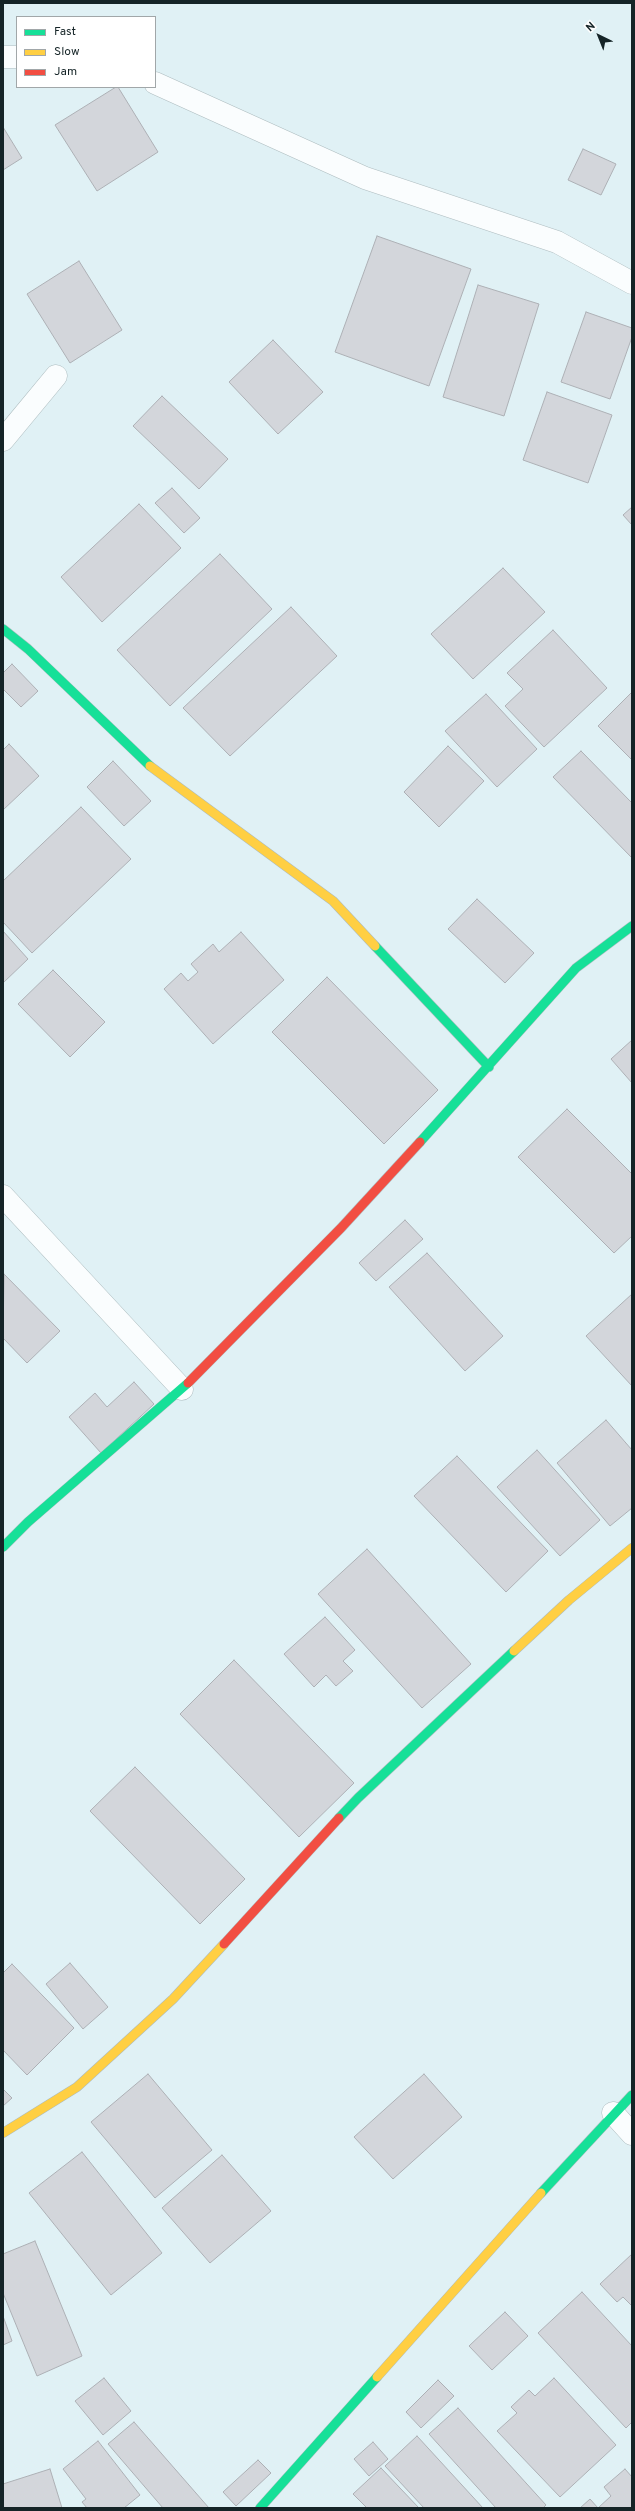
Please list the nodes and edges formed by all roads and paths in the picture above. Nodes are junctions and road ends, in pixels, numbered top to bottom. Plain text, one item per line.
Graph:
1 (3, 57) edge
2 (16, 57) edge
3 (156, 83) edge
4 (632, 284) edge
5 (56, 376) dead end
6 (3, 440) edge
7 (3, 629) edge
8 (632, 926) edge
9 (489, 1067) junction
10 (3, 1196) edge
11 (182, 1390) junction
12 (3, 1547) edge
13 (632, 1548) edge
14 (632, 2095) edge
15 (613, 2113) junction
16 (3, 2132) edge
17 (632, 2134) edge
18 (260, 2508) edge

1 - 2 street
3 - 4 street
5 - 6 street
7 - 9 street
8 - 9 street
9 - 11 street
10 - 11 street
11 - 12 street
13 - 16 street
14 - 15 street
15 - 17 street
15 - 18 street

